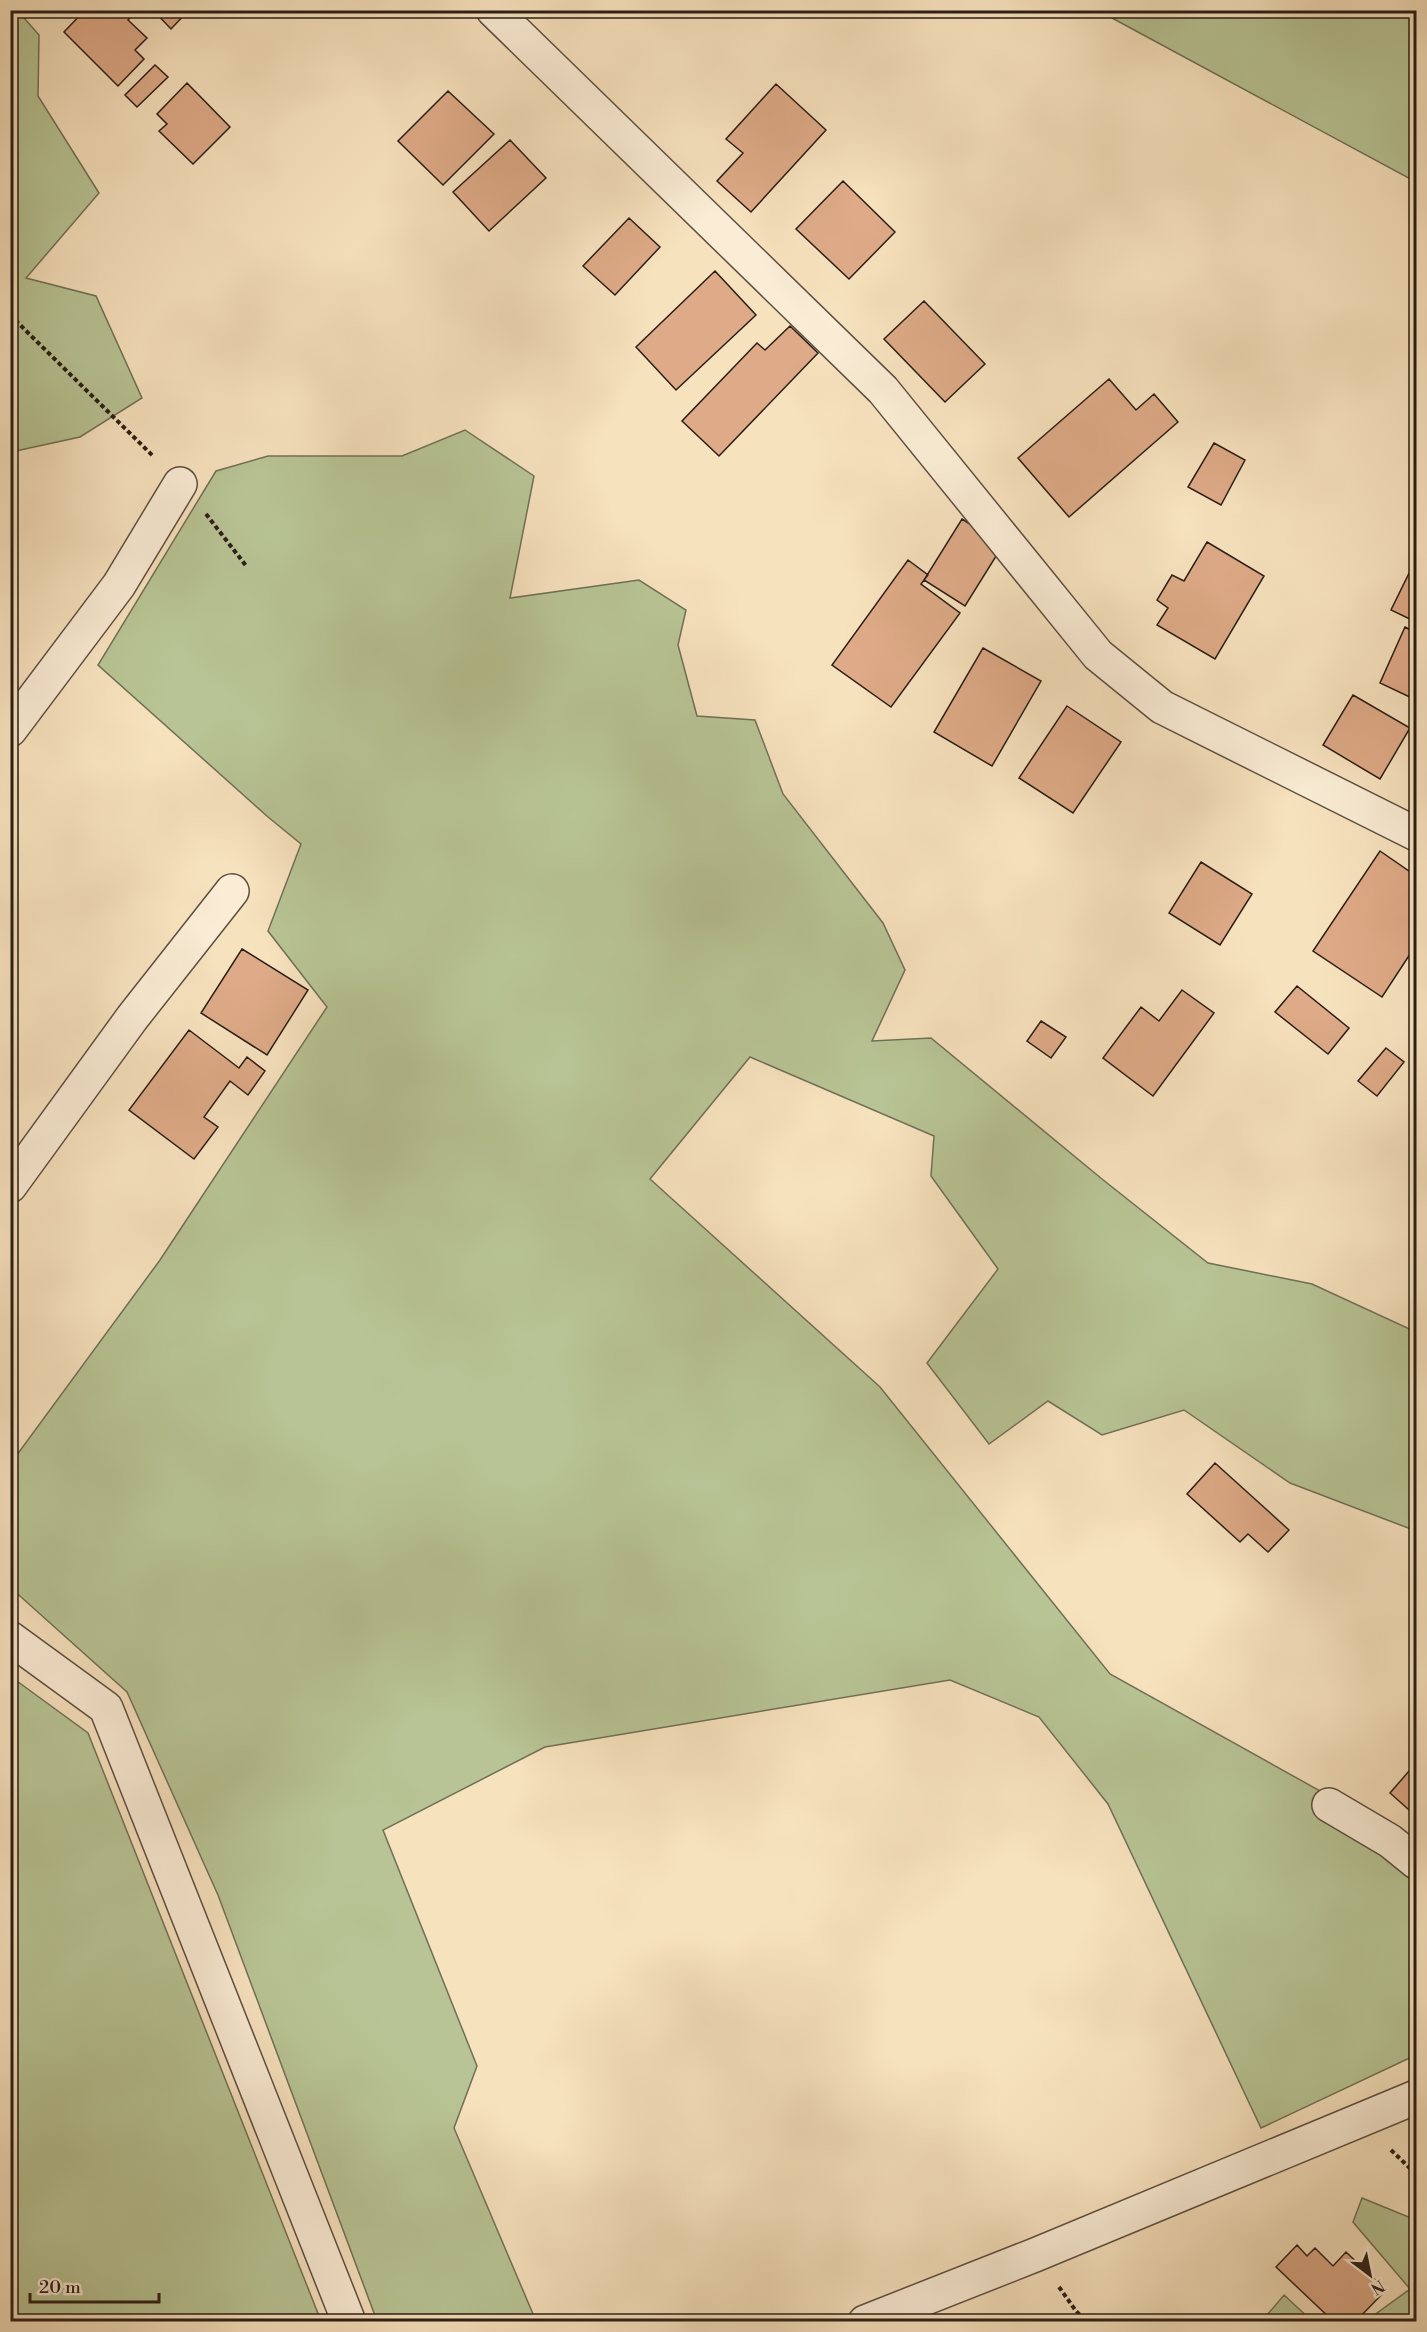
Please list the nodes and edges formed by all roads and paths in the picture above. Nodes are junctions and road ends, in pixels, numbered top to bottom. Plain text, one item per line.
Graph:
1 (493, 10) edge
2 (10, 315) edge
3 (180, 484) junction
4 (247, 567) dead end
5 (10, 730) edge
6 (1416, 834) edge
7 (232, 891) dead end
8 (10, 1186) edge
9 (10, 1638) edge
10 (1329, 1805) dead end
11 (1416, 1862) edge
12 (1416, 2097) edge
13 (349, 2322) edge
14 (864, 2322) edge

1 - 6 street
2 - 3 path
3 - 4 path
3 - 5 street
7 - 8 street
9 - 13 street
10 - 11 street
12 - 14 street

